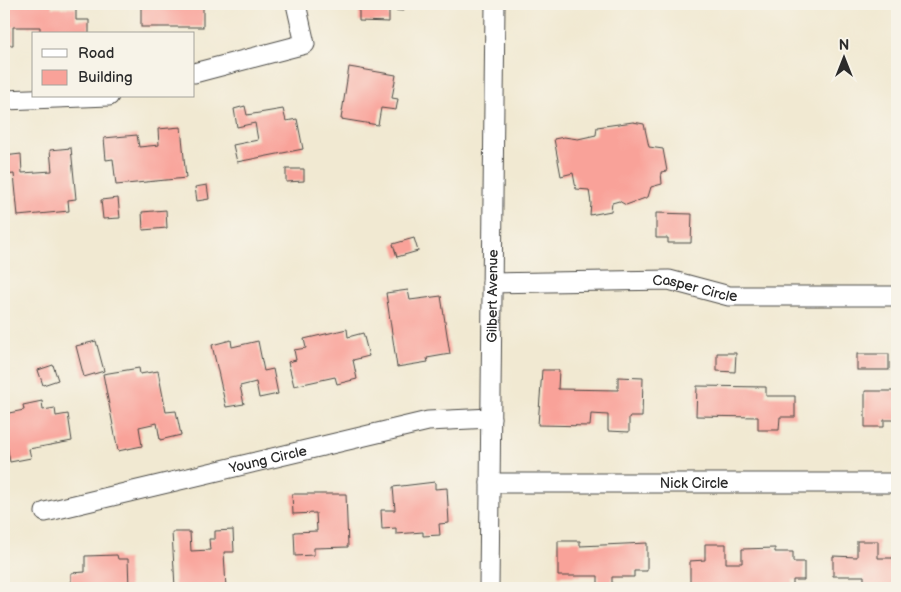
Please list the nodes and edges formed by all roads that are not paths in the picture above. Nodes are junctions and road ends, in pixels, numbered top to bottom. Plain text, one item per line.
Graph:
1 (296, 4) edge
2 (495, 4) edge
3 (195, 73) edge
4 (56, 98) edge
5 (4, 100) edge
6 (492, 283) junction
7 (897, 296) edge
8 (490, 418) junction
9 (490, 483) junction
10 (897, 483) edge
11 (45, 512) dead end
12 (489, 588) edge

1 - 3 street
2 - 6 street, Gilbert Avenue
4 - 5 street
6 - 7 street, Casper Circle
6 - 8 street, Gilbert Avenue
8 - 9 street, Gilbert Avenue
8 - 11 street, Young Circle
9 - 10 street, Nick Circle
9 - 12 street, Gilbert Avenue

